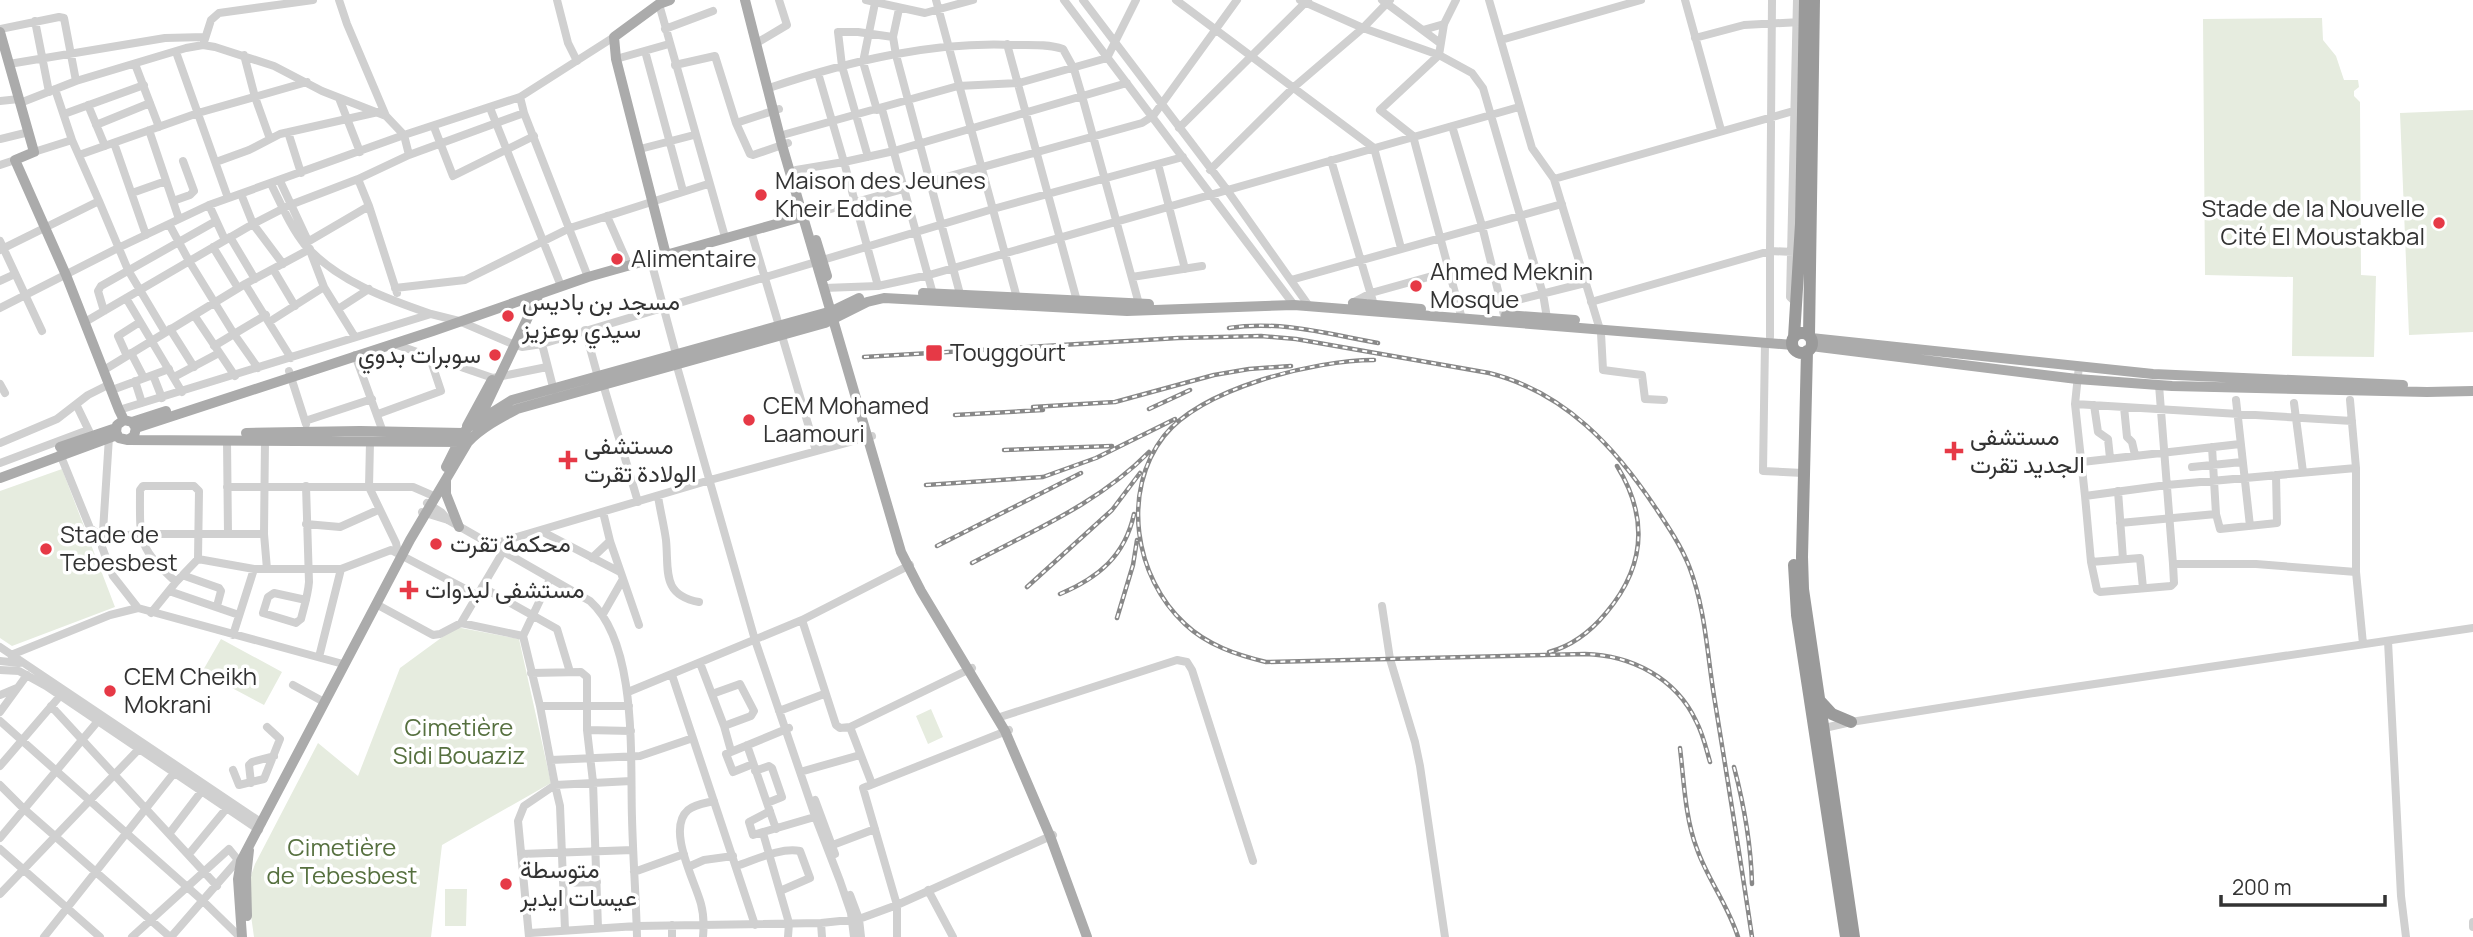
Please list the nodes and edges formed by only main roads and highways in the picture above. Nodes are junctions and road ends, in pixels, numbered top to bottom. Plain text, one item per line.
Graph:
1 (670, 0) edge
2 (747, 0) edge
3 (1805, 0) edge
4 (1814, 0) edge
5 (0, 30) edge
6 (6, 63) edge
7 (776, 110) junction
8 (785, 141) junction
9 (806, 216) junction
10 (666, 255) junction
11 (539, 293) junction
12 (1292, 302) junction
13 (1307, 303) junction
14 (835, 314) junction
15 (1462, 316) junction
16 (1598, 325) junction
17 (439, 327) junction
18 (1802, 343) junction
19 (290, 374) junction
20 (497, 380) junction
21 (2376, 388) junction
22 (2473, 388) edge
23 (555, 393) junction
24 (512, 400) junction
25 (480, 419) junction
26 (129, 422) junction
27 (153, 422) junction
28 (156, 433) junction
29 (103, 435) junction
30 (466, 437) junction
31 (128, 440) junction
32 (432, 440) junction
33 (448, 463) junction
34 (1, 471) edge
35 (1800, 473) junction
36 (446, 481) junction
37 (429, 504) junction
38 (459, 527) road end
39 (1820, 701) junction
40 (1852, 722) road end
41 (1819, 729) junction
42 (242, 861) junction
43 (1840, 870) junction
44 (240, 937) edge
45 (248, 937) edge
46 (1089, 937) edge
47 (1846, 937) edge
48 (1854, 937) edge

1 - 10 main road
2 - 7 main road
2 - 7 main road
3 - 18 highway
4 - 18 highway
5 - 6 main road
6 - 26 main road
7 - 8 main road
8 - 9 main road
8 - 9 main road
9 - 10 main road
9 - 14 main road
10 - 11 main road
11 - 17 main road
11 - 20 main road
12 - 13 main road
12 - 14 main road
12 - 14 main road
13 - 15 main road
13 - 15 main road
14 - 23 main road
14 - 46 main road
15 - 16 main road
15 - 16 main road
16 - 18 main road
17 - 19 main road
17 - 19 main road
18 - 21 main road
18 - 21 main road
18 - 35 highway
19 - 26 main road
19 - 27 main road
20 - 24 main road
20 - 25 main road
20 - 30 main road
21 - 22 main road
23 - 24 main road
23 - 30 main road
24 - 25 main road
25 - 30 main road
26 - 27 main road
26 - 28 main road
26 - 29 main road
26 - 31 main road
27 - 28 main road
28 - 30 main road
29 - 31 main road
29 - 34 main road
29 - 34 main road
30 - 32 main road
30 - 33 main road
30 - 36 main road
31 - 32 main road
32 - 33 main road
33 - 37 main road
35 - 39 highway
35 - 41 highway
36 - 37 main road
36 - 38 main road
37 - 42 main road
39 - 40 highway
39 - 41 highway
41 - 43 highway
42 - 44 main road
42 - 45 main road
43 - 47 highway
43 - 48 highway

